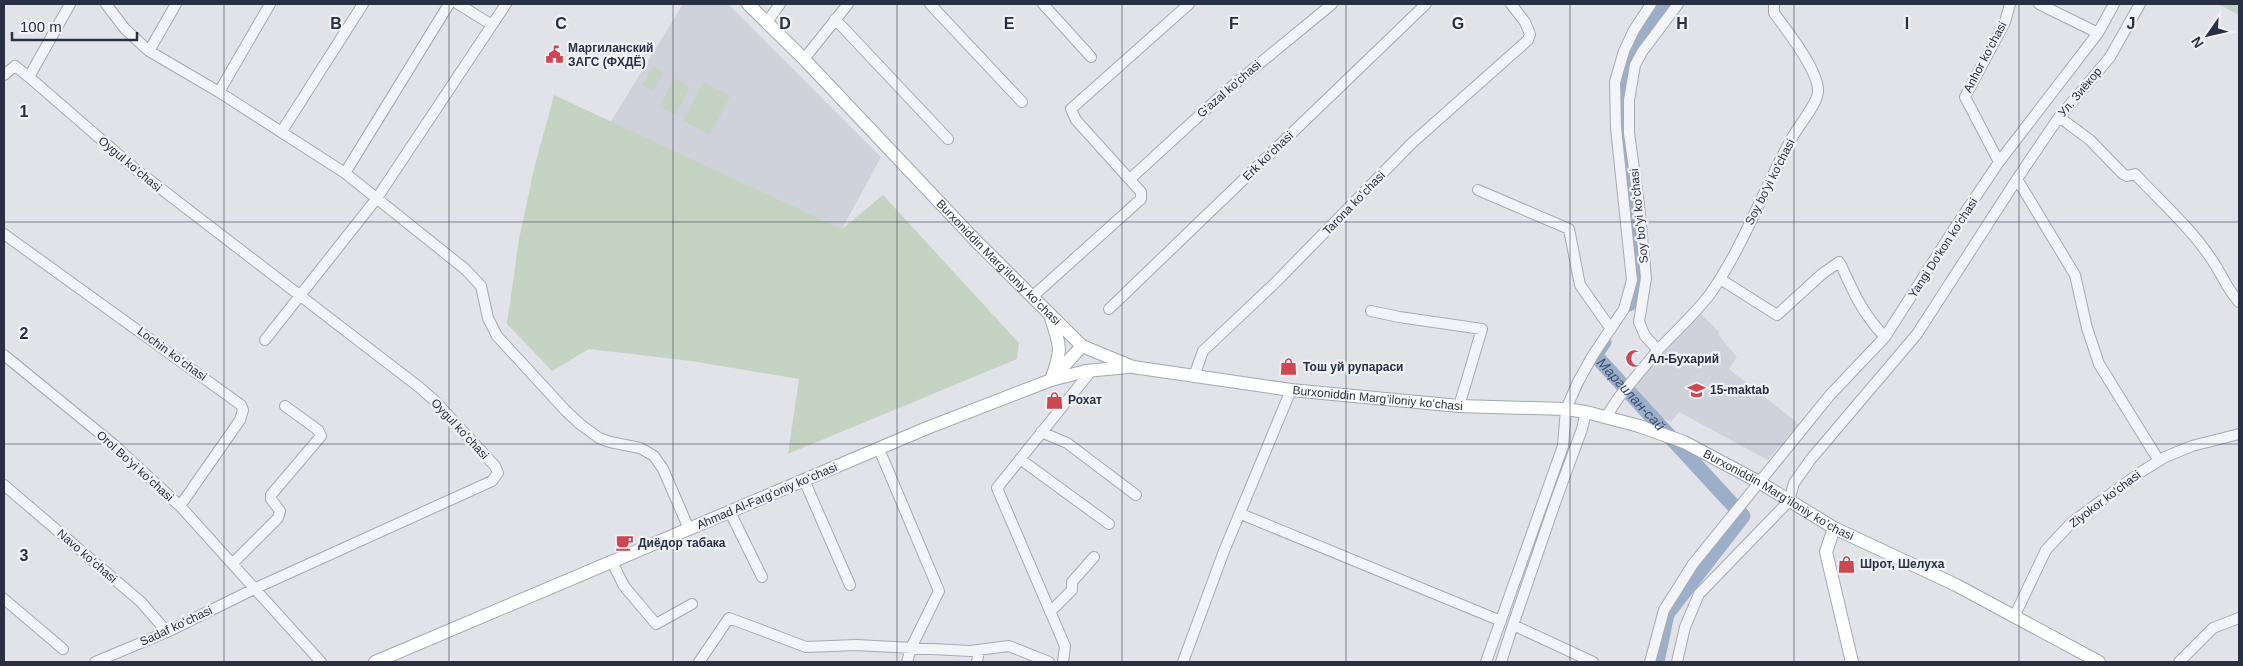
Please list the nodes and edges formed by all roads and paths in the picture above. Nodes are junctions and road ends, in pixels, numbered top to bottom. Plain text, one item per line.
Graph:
1 (70, 4) edge
2 (106, 4) edge
3 (176, 4) edge
4 (270, 4) edge
5 (363, 4) edge
6 (450, 4) edge
7 (458, 4) edge
8 (506, 4) edge
9 (748, 4) edge
10 (780, 4) edge
11 (848, 4) edge
12 (930, 4) edge
13 (1042, 4) edge
14 (1187, 4) edge
15 (1332, 4) edge
16 (1426, 4) edge
17 (1511, 4) edge
18 (1651, 4) edge
19 (1678, 4) edge
20 (1774, 4) edge
21 (2010, 4) edge
22 (2039, 4) edge
23 (2114, 4) edge
24 (2140, 4) edge
25 (835, 19) junction
26 (767, 22) junction
27 (492, 25) junction
28 (2098, 33) junction
29 (149, 51) junction
30 (1091, 57) dead end
31 (804, 59) junction
32 (4, 75) edge
33 (29, 77) junction
34 (219, 92) junction
35 (1022, 102) dead end
36 (2059, 117) junction
37 (282, 131) junction
38 (948, 139) dead end
39 (2000, 162) junction
40 (345, 173) junction
41 (1130, 179) junction
42 (2017, 179) junction
43 (1478, 190) dead end
44 (378, 198) junction
45 (4, 234) edge
46 (1720, 279) junction
47 (1032, 297) junction
48 (300, 298) junction
49 (2239, 302) edge
50 (1109, 309) dead end
51 (1371, 311) dead end
52 (1050, 316) junction
53 (1611, 329) junction
54 (1885, 337) junction
55 (265, 340) dead end
56 (1082, 346) junction
57 (1658, 350) junction
58 (4, 355) edge
59 (1133, 367) junction
60 (1091, 371) junction
61 (1194, 376) junction
62 (1052, 380) junction
63 (1291, 390) junction
64 (285, 406) dead end
65 (1459, 406) junction
66 (1566, 410) junction
67 (1586, 412) junction
68 (1606, 417) junction
69 (1041, 432) junction
70 (2239, 434) edge
71 (879, 449) junction
72 (1020, 459) junction
73 (2159, 461) junction
74 (804, 480) junction
75 (1759, 482) junction
76 (4, 485) edge
77 (1136, 495) dead end
78 (1789, 501) junction
79 (180, 506) junction
80 (730, 512) junction
81 (1241, 514) junction
82 (1109, 524) dead end
83 (1834, 528) junction
84 (689, 529) junction
85 (1094, 557) dead end
86 (233, 562) junction
87 (612, 562) junction
88 (762, 577) dead end
89 (850, 585) dead end
90 (256, 588) junction
91 (4, 599) edge
92 (692, 604) dead end
93 (1050, 612) junction
94 (2015, 615) junction
95 (2239, 618) edge
96 (1501, 620) junction
97 (1513, 625) junction
98 (166, 632) junction
99 (911, 648) junction
100 (63, 649) dead end
101 (980, 650) junction
102 (95, 662) edge
103 (321, 662) edge
104 (375, 662) edge
105 (699, 662) edge
106 (907, 662) edge
107 (977, 662) edge
108 (1049, 662) edge
109 (1063, 662) edge
110 (1183, 662) edge
111 (1486, 662) edge
112 (1501, 662) edge
113 (1592, 662) edge
114 (1650, 662) edge
115 (1677, 662) edge
116 (1852, 662) edge
117 (2099, 662) edge
118 (2179, 662) edge

1 - 33 street
2 - 29 street
3 - 29 street
4 - 34 street
5 - 37 street
6 - 40 street
7 - 27 street
8 - 27 street
9 - 26 main road, Burxoniddin Marg’iloniy ko’chasi
10 - 26 street
11 - 25 street
12 - 35 street
13 - 30 street
14 - 41 street
15 - 41 street, G'azal ko'chasi
16 - 50 street, Erk koʻchasi
17 - 61 street, Tarona koʻchasi
18 - 53 street, Soy boʻyi koʻchasi
19 - 57 street, Soy boʻyi koʻchasi
20 - 46 street, Soy bo'yi ko'chasi
21 - 39 street, Anhor ko'chasi
22 - 28 street
23 - 28 street, Yangi Do'kon ko'chasi
24 - 36 street, Ул. Зиёкор
25 - 31 street
25 - 38 street
26 - 31 main road, Burxoniddin Marg’iloniy ko’chasi
27 - 44 street
28 - 39 street, Yangi Do'kon ko'chasi
29 - 34 street
31 - 47 main road, Burxoniddin Marg’iloniy ko’chasi
32 - 33 street
33 - 48 street, Oygul koʻchasi
34 - 37 street
36 - 42 street, Ул. Зиёкор
36 - 49 street
37 - 40 street
39 - 54 street, Yangi Do'kon ko'chasi
40 - 44 street
41 - 47 street
42 - 73 street
42 - 78 street, Ул. Зиёкор
43 - 53 street
44 - 48 street
44 - 84 street
45 - 79 street, Lochin koʻchasi
46 - 54 street
46 - 57 street, Soy bo'yi ko'chasi
47 - 52 main road, Burxoniddin Marg’iloniy ko’chasi
48 - 55 street
48 - 90 street, Oygul koʻchasi
51 - 65 street
52 - 56 main road, Burxoniddin Marg’iloniy ko’chasi
52 - 62 main road
53 - 66 street, Soy boʻyi koʻchasi
54 - 75 street, Yangi Do'kon ko'chasi
56 - 59 main road, Burxoniddin Marg’iloniy ko’chasi
56 - 62 main road
57 - 68 street
58 - 79 street, Orol Boʻyi koʻchasi
59 - 60 main road, Ahmad Al-Fargʻoniy koʻchasi
59 - 61 main road, Burxoniddin Marg’iloniy ko’chasi
60 - 62 main road, Ahmad Al-Fargʻoniy koʻchasi
60 - 69 street
61 - 63 main road, Burxoniddin Marg’iloniy ko’chasi
62 - 71 main road, Ahmad Al-Fargʻoniy koʻchasi
63 - 65 main road, Burxoniddin Marg’iloniy ko’chasi
63 - 81 street
64 - 86 street
65 - 66 main road, Burxoniddin Marg’iloniy ko’chasi
66 - 67 main road, Burxoniddin Marg’iloniy ko’chasi
66 - 96 street
67 - 68 main road, Burxoniddin Marg’iloniy ko’chasi
67 - 97 street
68 - 75 main road, Burxoniddin Marg’iloniy ko’chasi
69 - 72 street
69 - 77 street
70 - 73 street, Ziyokor ko'chasi
71 - 74 main road, Ahmad Al-Fargʻoniy koʻchasi
71 - 99 street
72 - 82 street
72 - 93 street
73 - 94 street, Ziyokor ko'chasi
74 - 80 main road, Ahmad Al-Fargʻoniy koʻchasi
74 - 89 street
75 - 78 main road, Burxoniddin Marg’iloniy ko’chasi
75 - 114 street, Yangi Do'kon ko'chasi
76 - 98 street, Navo koʻchasi
78 - 83 main road, Burxoniddin Marg’iloniy ko’chasi
78 - 115 street
79 - 86 street, Orol Boʻyi koʻchasi
80 - 84 main road, Ahmad Al-Fargʻoniy koʻchasi
80 - 88 street
81 - 96 street
81 - 110 street
83 - 94 main road, Burxoniddin Marg’iloniy ko’chasi
83 - 116 main road
84 - 87 main road, Ahmad Al-Fargʻoniy koʻchasi
85 - 93 street
86 - 90 street, Orol Boʻyi koʻchasi
87 - 92 street
87 - 104 main road, Ahmad Al-Fargʻoniy koʻchasi
90 - 98 street, Sadaf koʻchasi
90 - 103 street, Orol Boʻyi koʻchasi
91 - 100 street
93 - 109 street
94 - 117 main road, Burxoniddin Marg’iloniy ko’chasi
95 - 118 street
96 - 111 street
97 - 112 street
97 - 113 street
98 - 102 street, Sadaf koʻchasi
99 - 101 street
99 - 105 street
99 - 106 street
101 - 107 street
101 - 108 street

